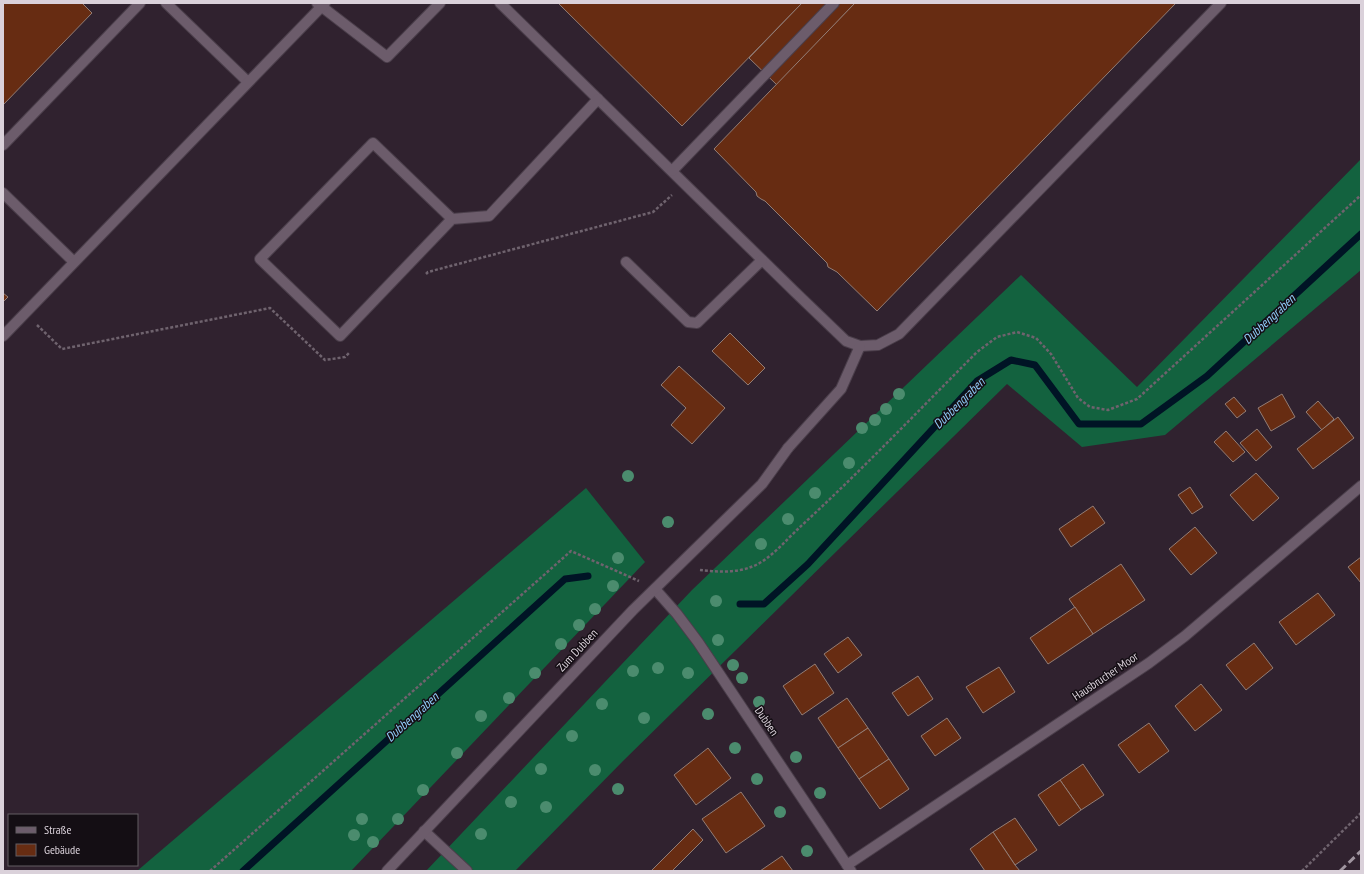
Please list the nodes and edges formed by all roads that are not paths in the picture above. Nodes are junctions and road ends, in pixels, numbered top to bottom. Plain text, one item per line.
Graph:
1 (140, 3) edge
2 (166, 3) edge
3 (440, 3) edge
4 (500, 3) edge
5 (834, 3) edge
6 (1221, 3) edge
7 (321, 4) edge
8 (248, 82) junction
9 (598, 99) junction
10 (3, 145) edge
11 (672, 171) junction
12 (3, 193) edge
13 (452, 219) junction
14 (762, 260) junction
15 (74, 262) junction
16 (626, 262) dead end
17 (3, 336) edge
18 (860, 346) junction
19 (1361, 486) edge
20 (655, 589) junction
21 (424, 831) junction
22 (849, 868) edge
23 (386, 871) edge
24 (467, 871) edge

1 - 10 street
2 - 8 street
3 - 7 street
4 - 9 street
5 - 11 street
6 - 18 street
7 - 8 street
8 - 15 street
9 - 11 street
9 - 13 street
11 - 14 street
12 - 15 street
13 - 13 street
14 - 16 street
14 - 18 street
15 - 17 street
18 - 20 street, Zum Dubben
19 - 22 street, Hausbrucher Moor
20 - 21 street, Zum Dubben
20 - 22 street, Dubben
21 - 23 street, Zum Dubben
21 - 24 street

